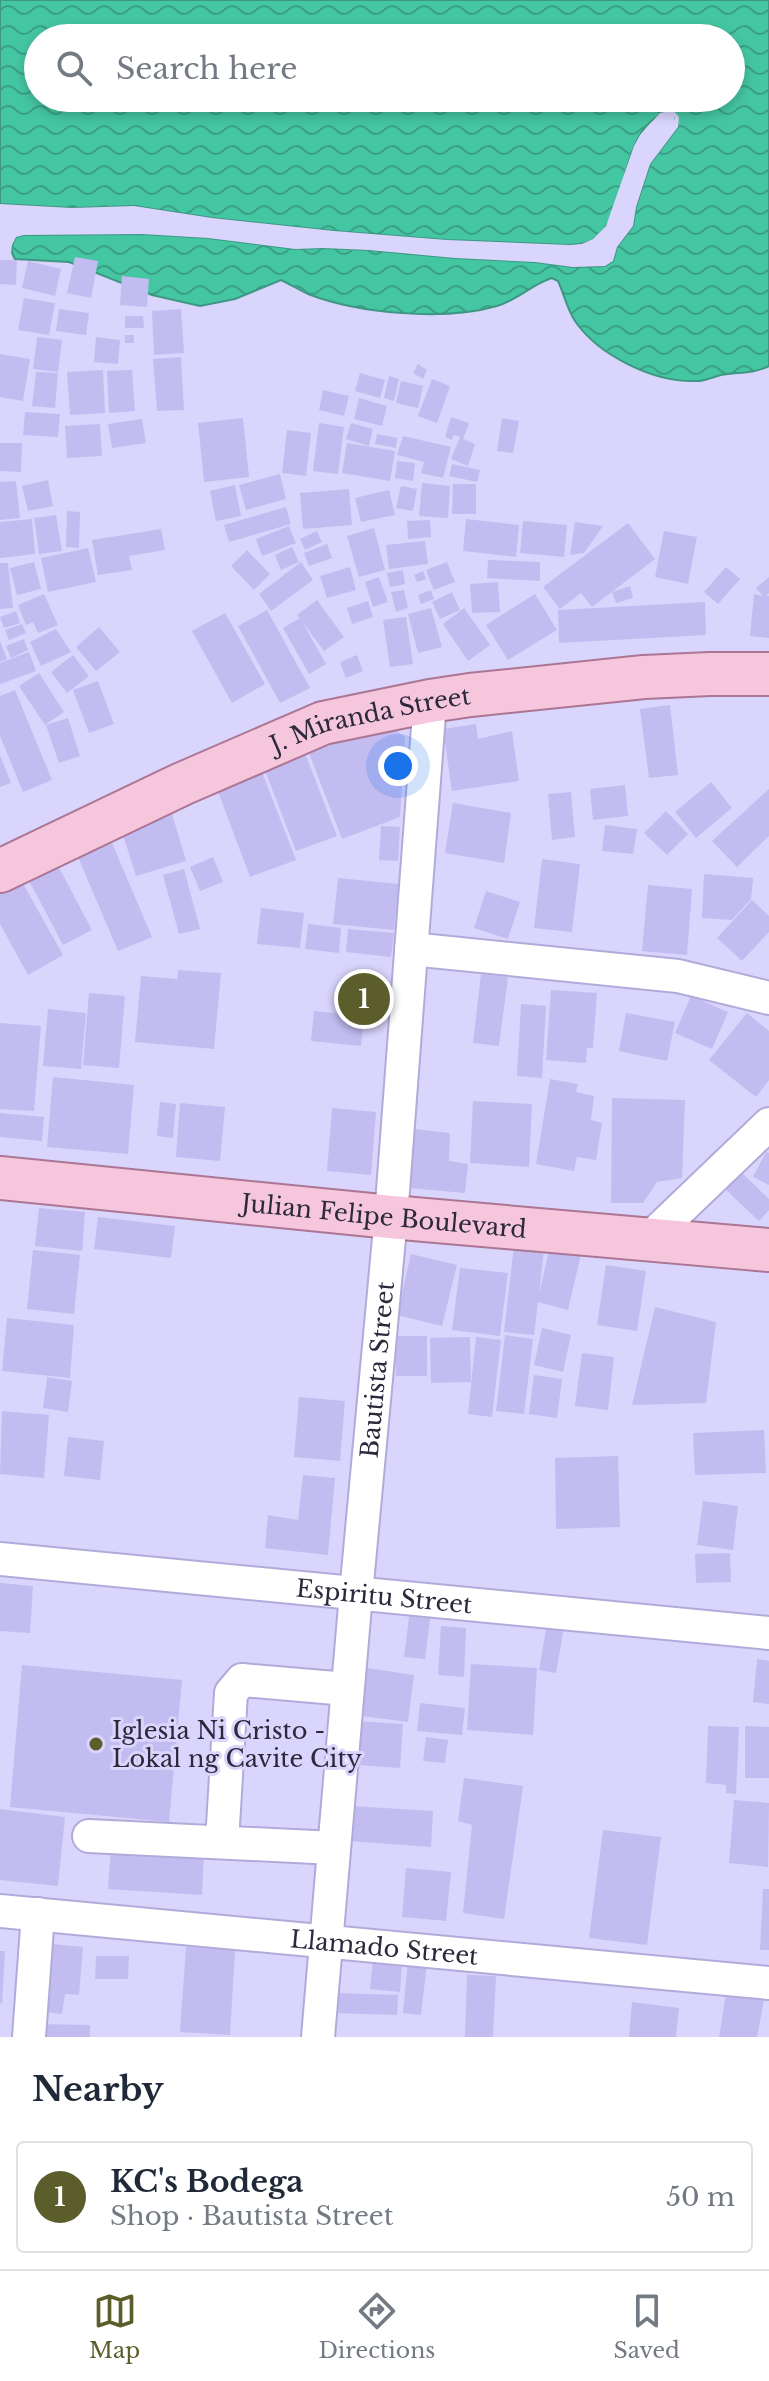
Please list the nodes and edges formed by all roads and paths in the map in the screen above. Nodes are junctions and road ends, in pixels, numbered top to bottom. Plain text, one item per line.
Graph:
1 (769, 674) edge
2 (430, 701) junction
3 (0, 871) edge
4 (411, 949) junction
5 (769, 998) edge
6 (769, 1124) edge
7 (0, 1178) edge
8 (391, 1217) junction
9 (650, 1238) junction
10 (769, 1250) edge
11 (0, 1559) edge
12 (356, 1594) junction
13 (769, 1633) edge
14 (347, 1689) junction
15 (89, 1836) dead end
16 (222, 1842) junction
17 (334, 1848) junction
18 (0, 1911) edge
19 (38, 1914) junction
20 (326, 1941) junction
21 (769, 1983) edge
22 (29, 2037) edge
23 (318, 2037) edge

1 - 2 main road, J. Miranda Street
2 - 3 main road, J. Miranda Street
2 - 4 street, Bautista Street
4 - 5 street
4 - 8 street, Bautista Street
6 - 9 street
7 - 8 main road, Julian Felipe Boulevard
8 - 9 main road, Julian Felipe Boulevard
8 - 12 street, Bautista Street
9 - 10 main road, Julian Felipe Boulevard
11 - 12 street, Espiritu Street
12 - 13 street, Espiritu Street
12 - 14 street, Bautista Street
14 - 16 street
14 - 17 street, Bautista Street
15 - 16 street
16 - 17 street
17 - 20 street, Bautista Street
18 - 19 street, Llamado Street
19 - 20 street, Llamado Street
19 - 22 street
20 - 21 street, Llamado Street
20 - 23 street, Bautista Street

